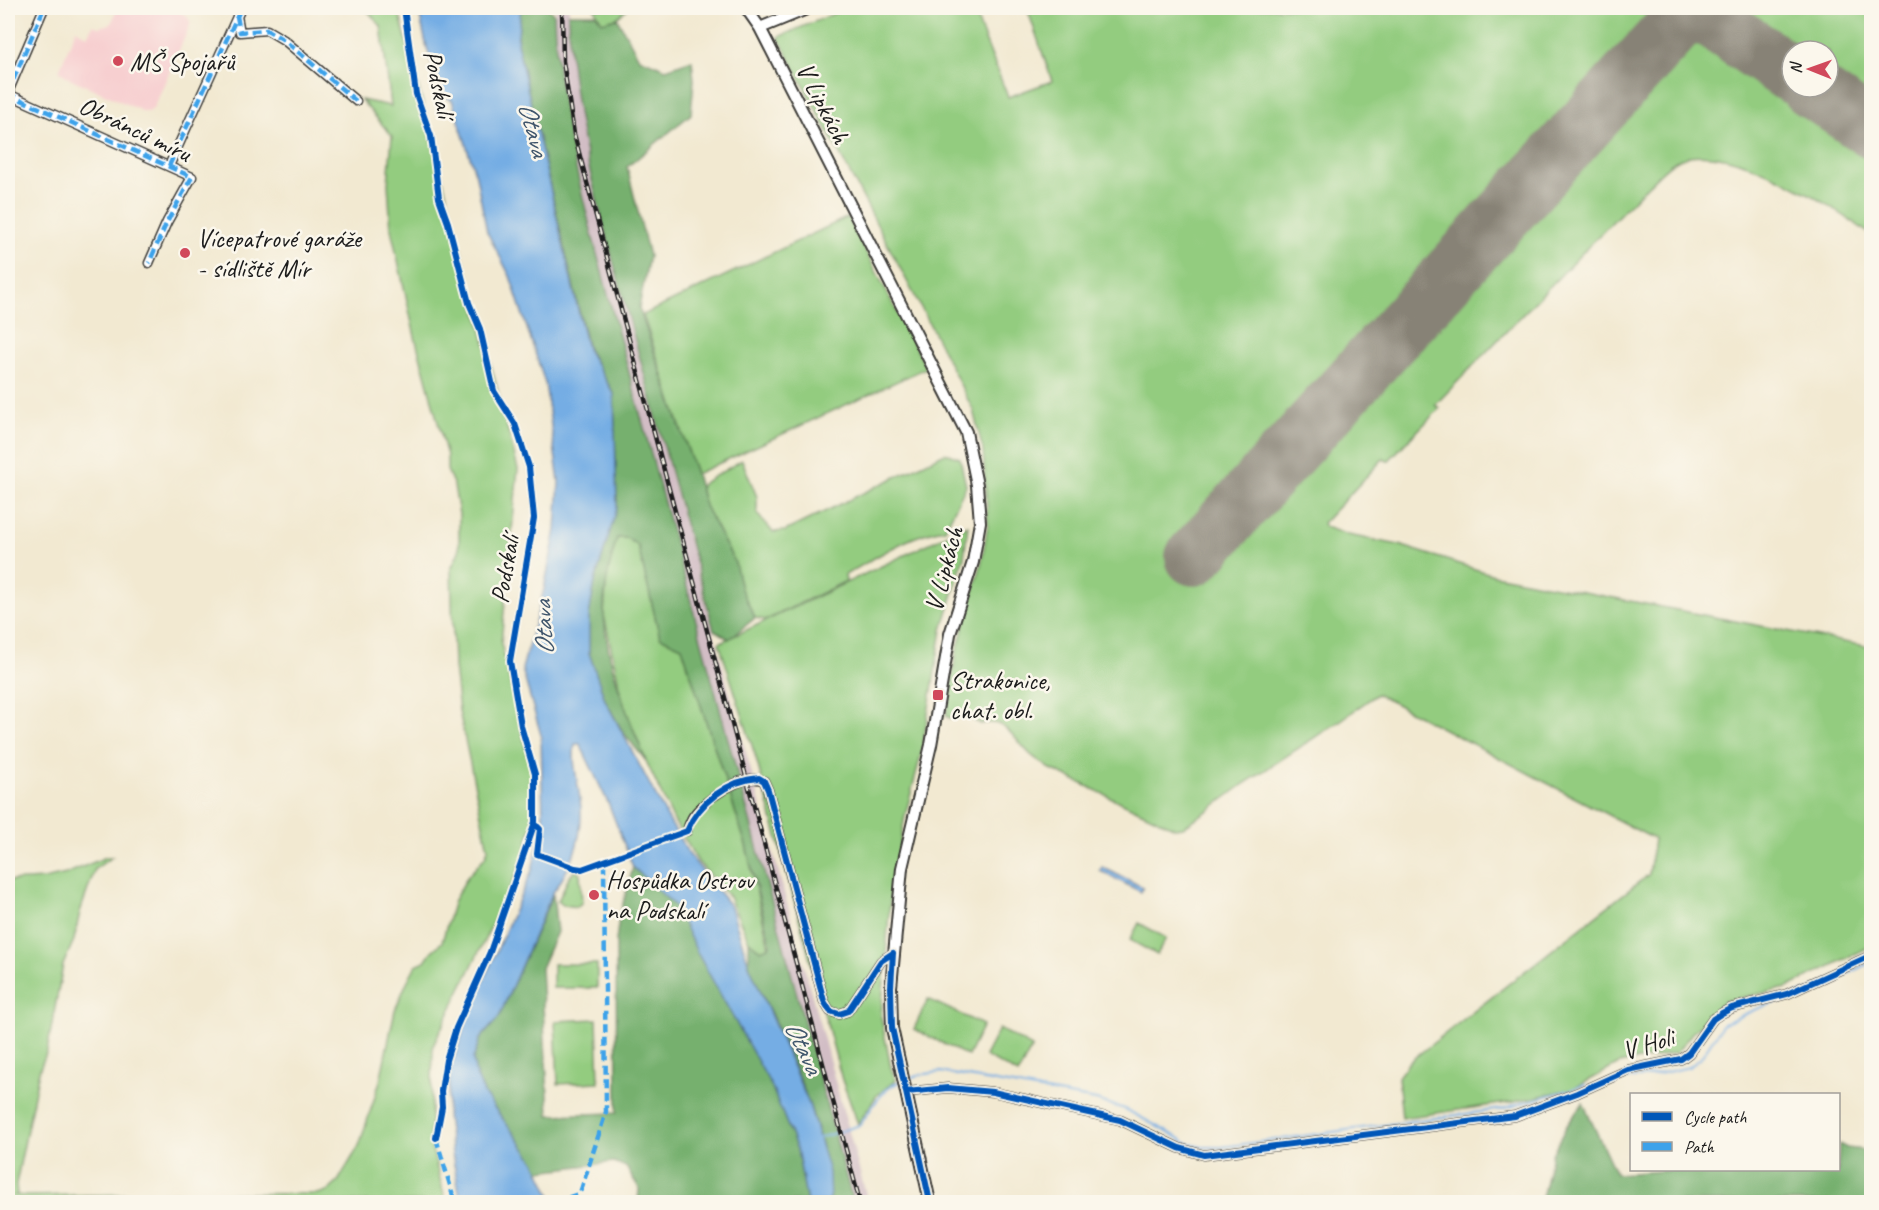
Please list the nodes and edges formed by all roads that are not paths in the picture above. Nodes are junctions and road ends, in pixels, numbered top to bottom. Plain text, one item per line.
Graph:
1 (44, 8) edge
2 (746, 8) edge
3 (809, 8) edge
4 (239, 12) edge
5 (760, 28) junction
6 (8, 93) edge
7 (356, 101) dead end
8 (169, 166) junction
9 (149, 263) dead end
10 (687, 831) dead end
11 (893, 953) junction
12 (1872, 955) edge
13 (906, 1092) junction
14 (930, 1203) edge

1 - 6 street
2 - 5 street, V Lipkách
3 - 5 street
4 - 7 street
4 - 8 street
5 - 11 street, V Lipkách
6 - 8 street, Obránců míru
8 - 9 street, Obránců míru
10 - 11 street
11 - 13 street, V Lipkách
12 - 13 street, V Holi
13 - 14 street, V Lipkách

